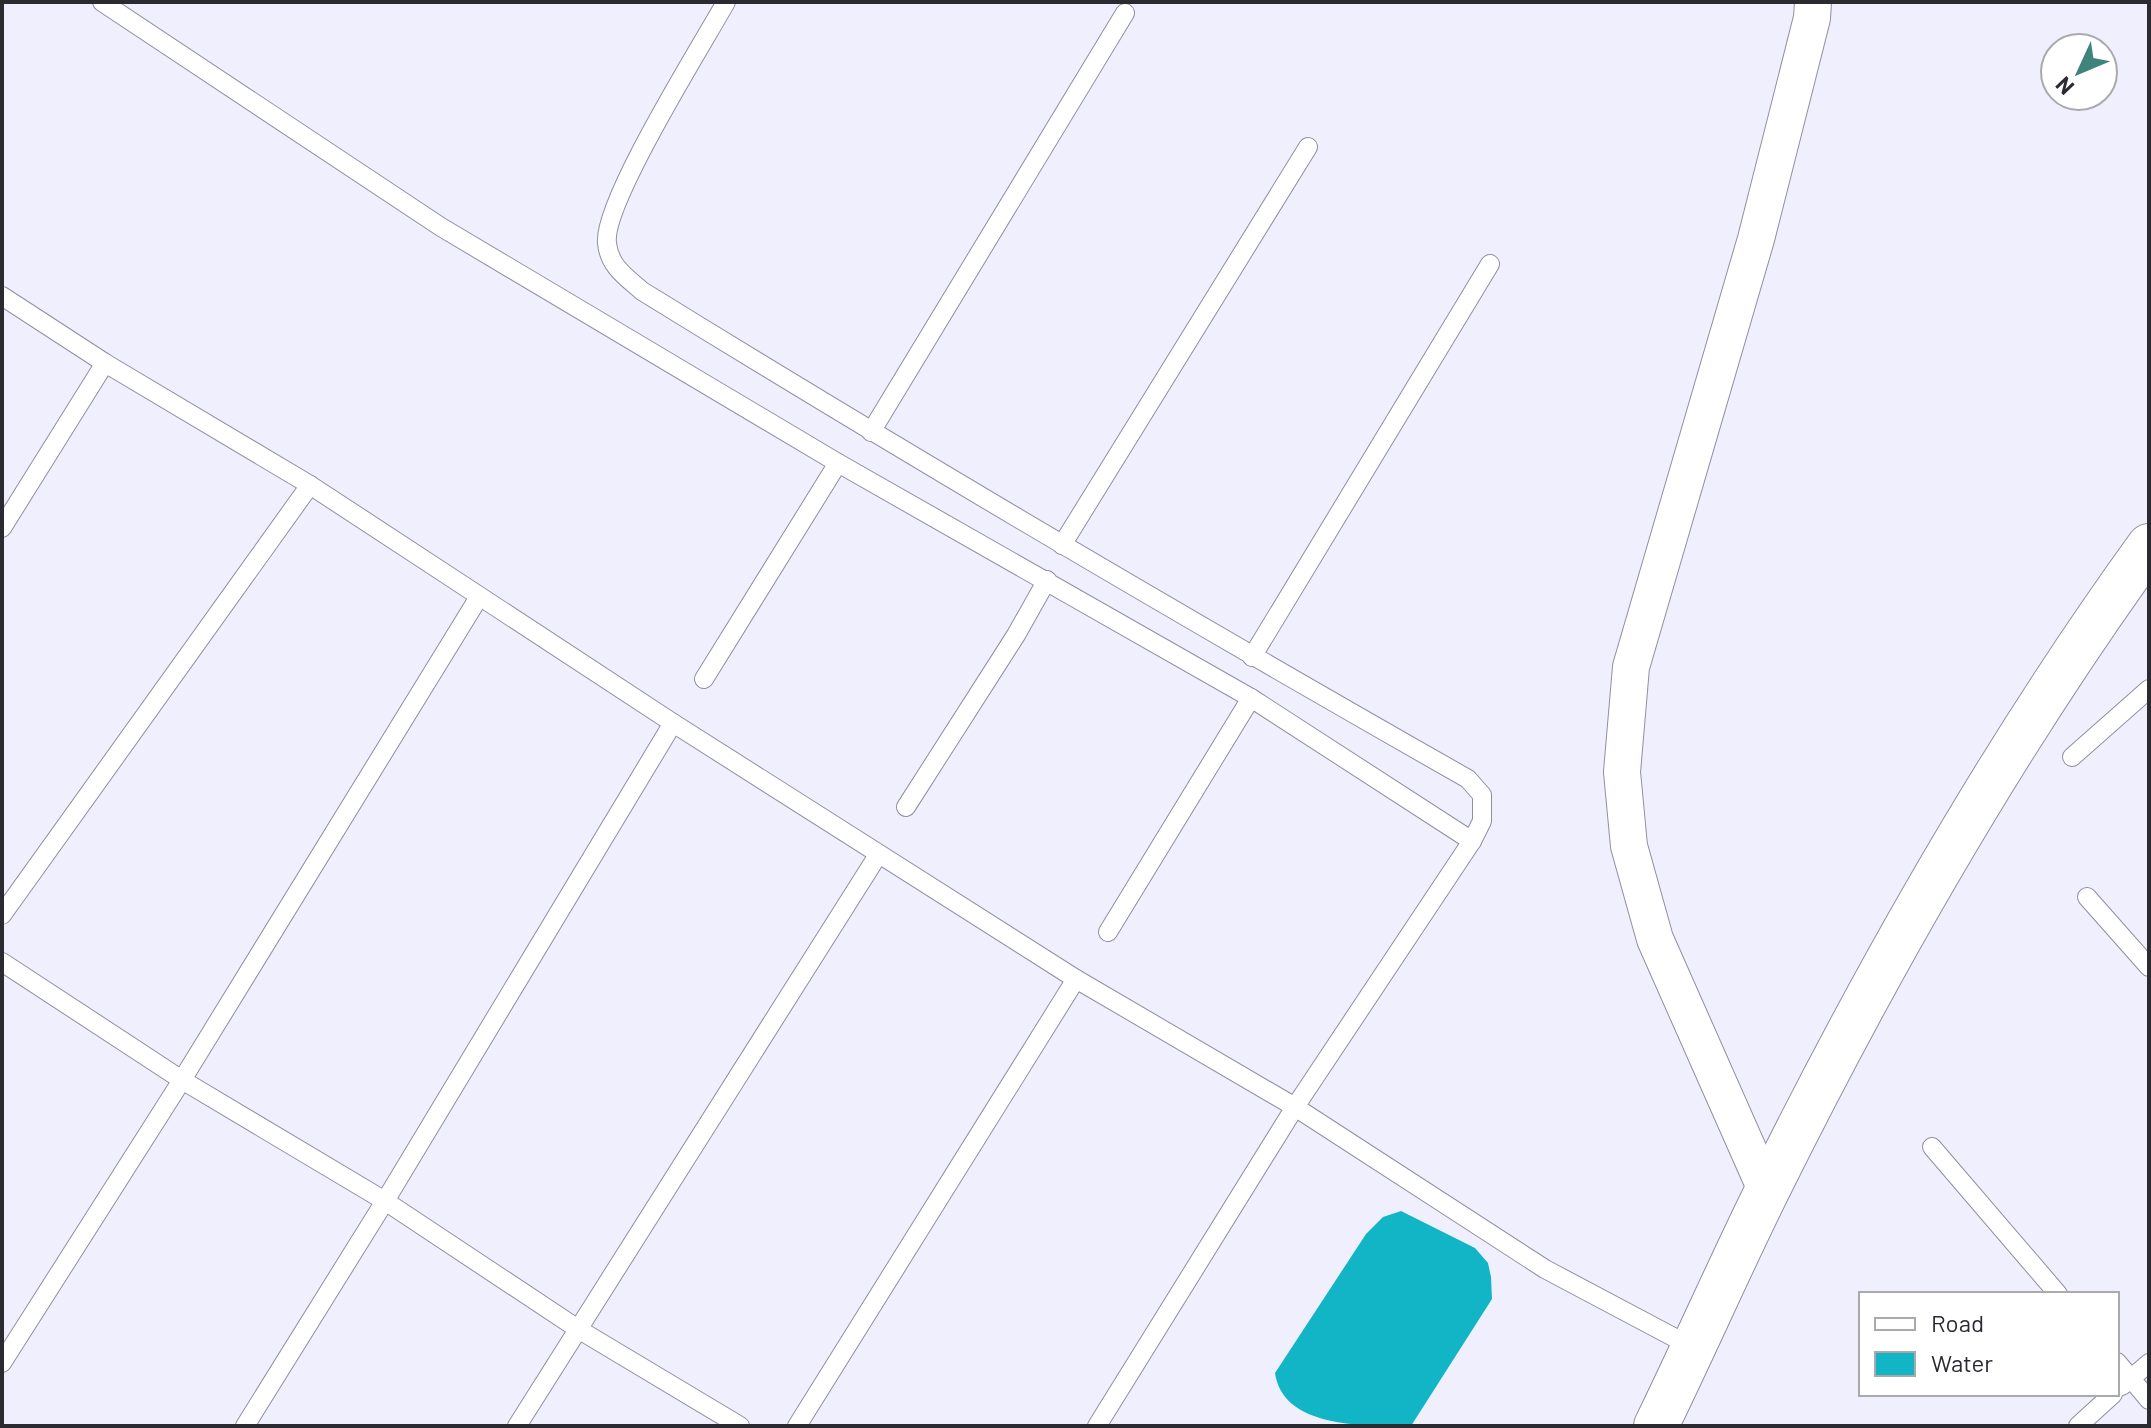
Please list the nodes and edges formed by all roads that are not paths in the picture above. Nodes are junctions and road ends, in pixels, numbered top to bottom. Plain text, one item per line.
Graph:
1 (102, 2) edge
2 (726, 2) edge
3 (1813, 2) edge
4 (1125, 13) dead end
5 (1308, 147) dead end
6 (1490, 264) dead end
7 (2, 296) edge
8 (105, 363) junction
9 (871, 432) junction
10 (838, 463) junction
11 (310, 485) junction
12 (2, 528) edge
13 (1062, 545) junction
14 (2149, 547) edge
15 (1047, 580) junction
16 (479, 597) junction
17 (1252, 657) junction
18 (704, 679) dead end
19 (2149, 689) edge
20 (1251, 698) junction
21 (673, 723) junction
22 (2072, 757) dead end
23 (906, 807) dead end
24 (1472, 841) junction
25 (878, 855) junction
26 (2087, 897) dead end
27 (2, 915) edge
28 (1108, 932) dead end
29 (2, 962) edge
30 (2149, 967) edge
31 (1076, 979) junction
32 (182, 1080) junction
33 (1295, 1107) junction
34 (1932, 1147) dead end
35 (1767, 1192) junction
36 (385, 1201) junction
37 (2056, 1292) edge
38 (578, 1329) junction
39 (1694, 1348) junction
40 (2, 1363) edge
41 (2149, 1363) edge
42 (2120, 1388) edge
43 (2111, 1396) edge
44 (2149, 1400) edge
45 (245, 1426) edge
46 (517, 1426) edge
47 (740, 1426) edge
48 (797, 1426) edge
49 (1097, 1426) edge
50 (1656, 1426) edge
51 (2078, 1426) edge

1 - 10 lane
2 - 9 lane
3 - 35 street
4 - 9 lane
5 - 13 lane
6 - 17 lane
7 - 8 lane
8 - 11 lane
8 - 12 lane
9 - 13 lane
10 - 15 lane
10 - 18 lane
11 - 16 lane
11 - 27 lane
13 - 17 lane
14 - 35 main road
15 - 20 lane
15 - 23 lane
16 - 21 lane
16 - 32 lane
17 - 24 lane
19 - 22 lane
20 - 24 lane
20 - 28 lane
21 - 25 lane
21 - 36 lane
24 - 33 lane
25 - 31 lane
25 - 38 lane
26 - 30 lane
29 - 32 lane
31 - 33 lane
31 - 48 lane
32 - 36 lane
32 - 40 lane
33 - 39 lane
33 - 49 lane
34 - 37 lane
35 - 39 main road
36 - 38 lane
36 - 45 lane
38 - 46 lane
38 - 47 lane
39 - 50 main road
41 - 42 lane
42 - 44 lane
43 - 51 lane

